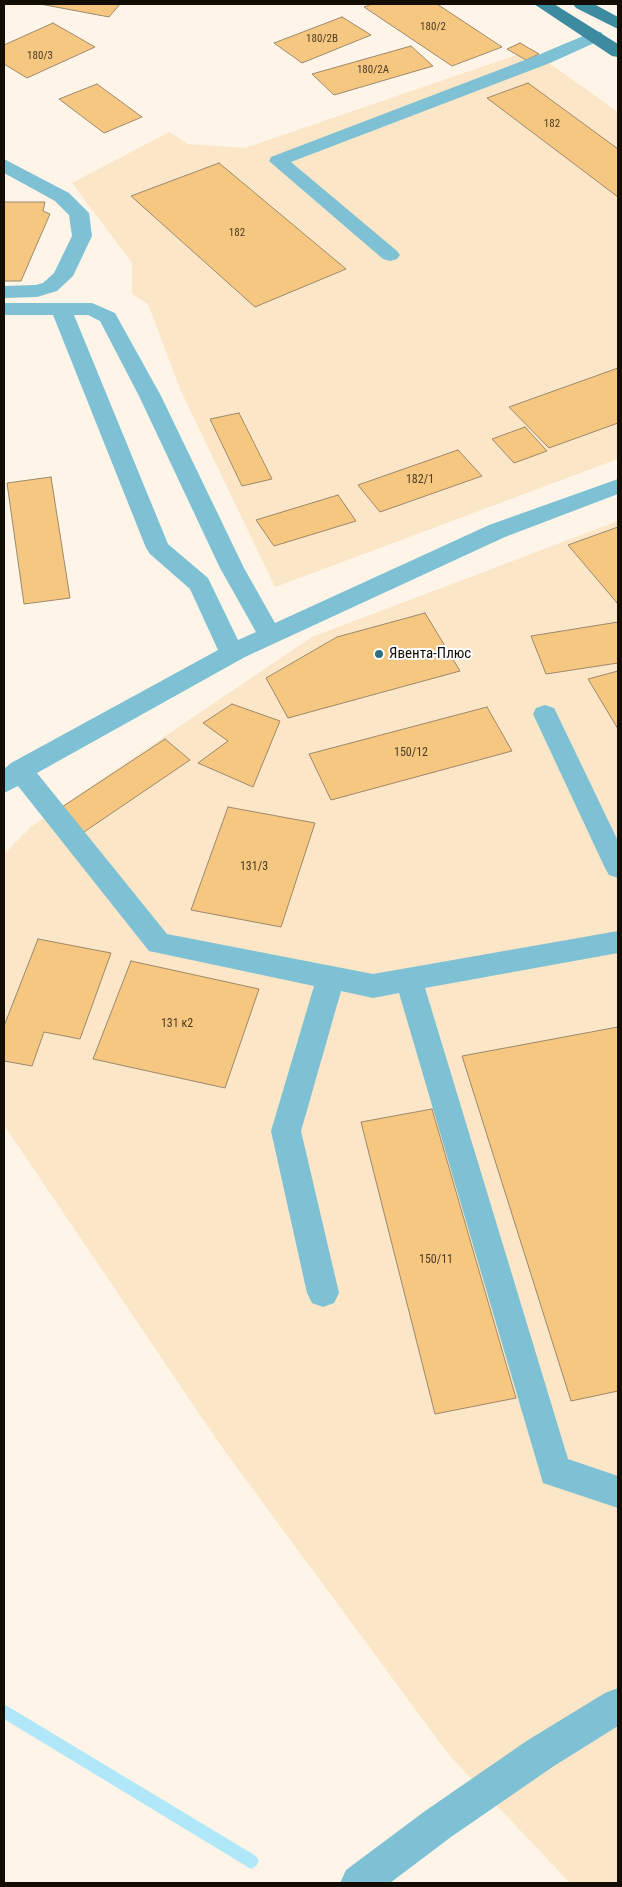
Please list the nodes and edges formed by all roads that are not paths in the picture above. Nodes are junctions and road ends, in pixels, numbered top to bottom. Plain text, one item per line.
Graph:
1 (542, 4) edge
2 (582, 4) edge
3 (618, 24) edge
4 (595, 36) junction
5 (618, 52) edge
6 (4, 165) edge
7 (390, 254) dead end
8 (4, 292) edge
9 (4, 309) edge
10 (61, 309) junction
11 (618, 486) edge
12 (270, 635) junction
13 (232, 653) junction
14 (544, 714) dead end
15 (12, 777) edge
16 (618, 868) edge
17 (618, 942) edge
18 (331, 977) junction
19 (409, 980) junction
20 (323, 1293) dead end
21 (618, 1492) edge
22 (618, 1706) edge
23 (359, 1883) edge

1 - 4 main road
2 - 3 main road
4 - 5 main road
4 - 7 street
6 - 8 street
9 - 10 street
10 - 12 street
10 - 13 street
11 - 12 street
12 - 13 street
13 - 15 street
14 - 16 street
15 - 18 street
17 - 19 street
18 - 19 street
18 - 20 street
19 - 21 street
22 - 23 street

